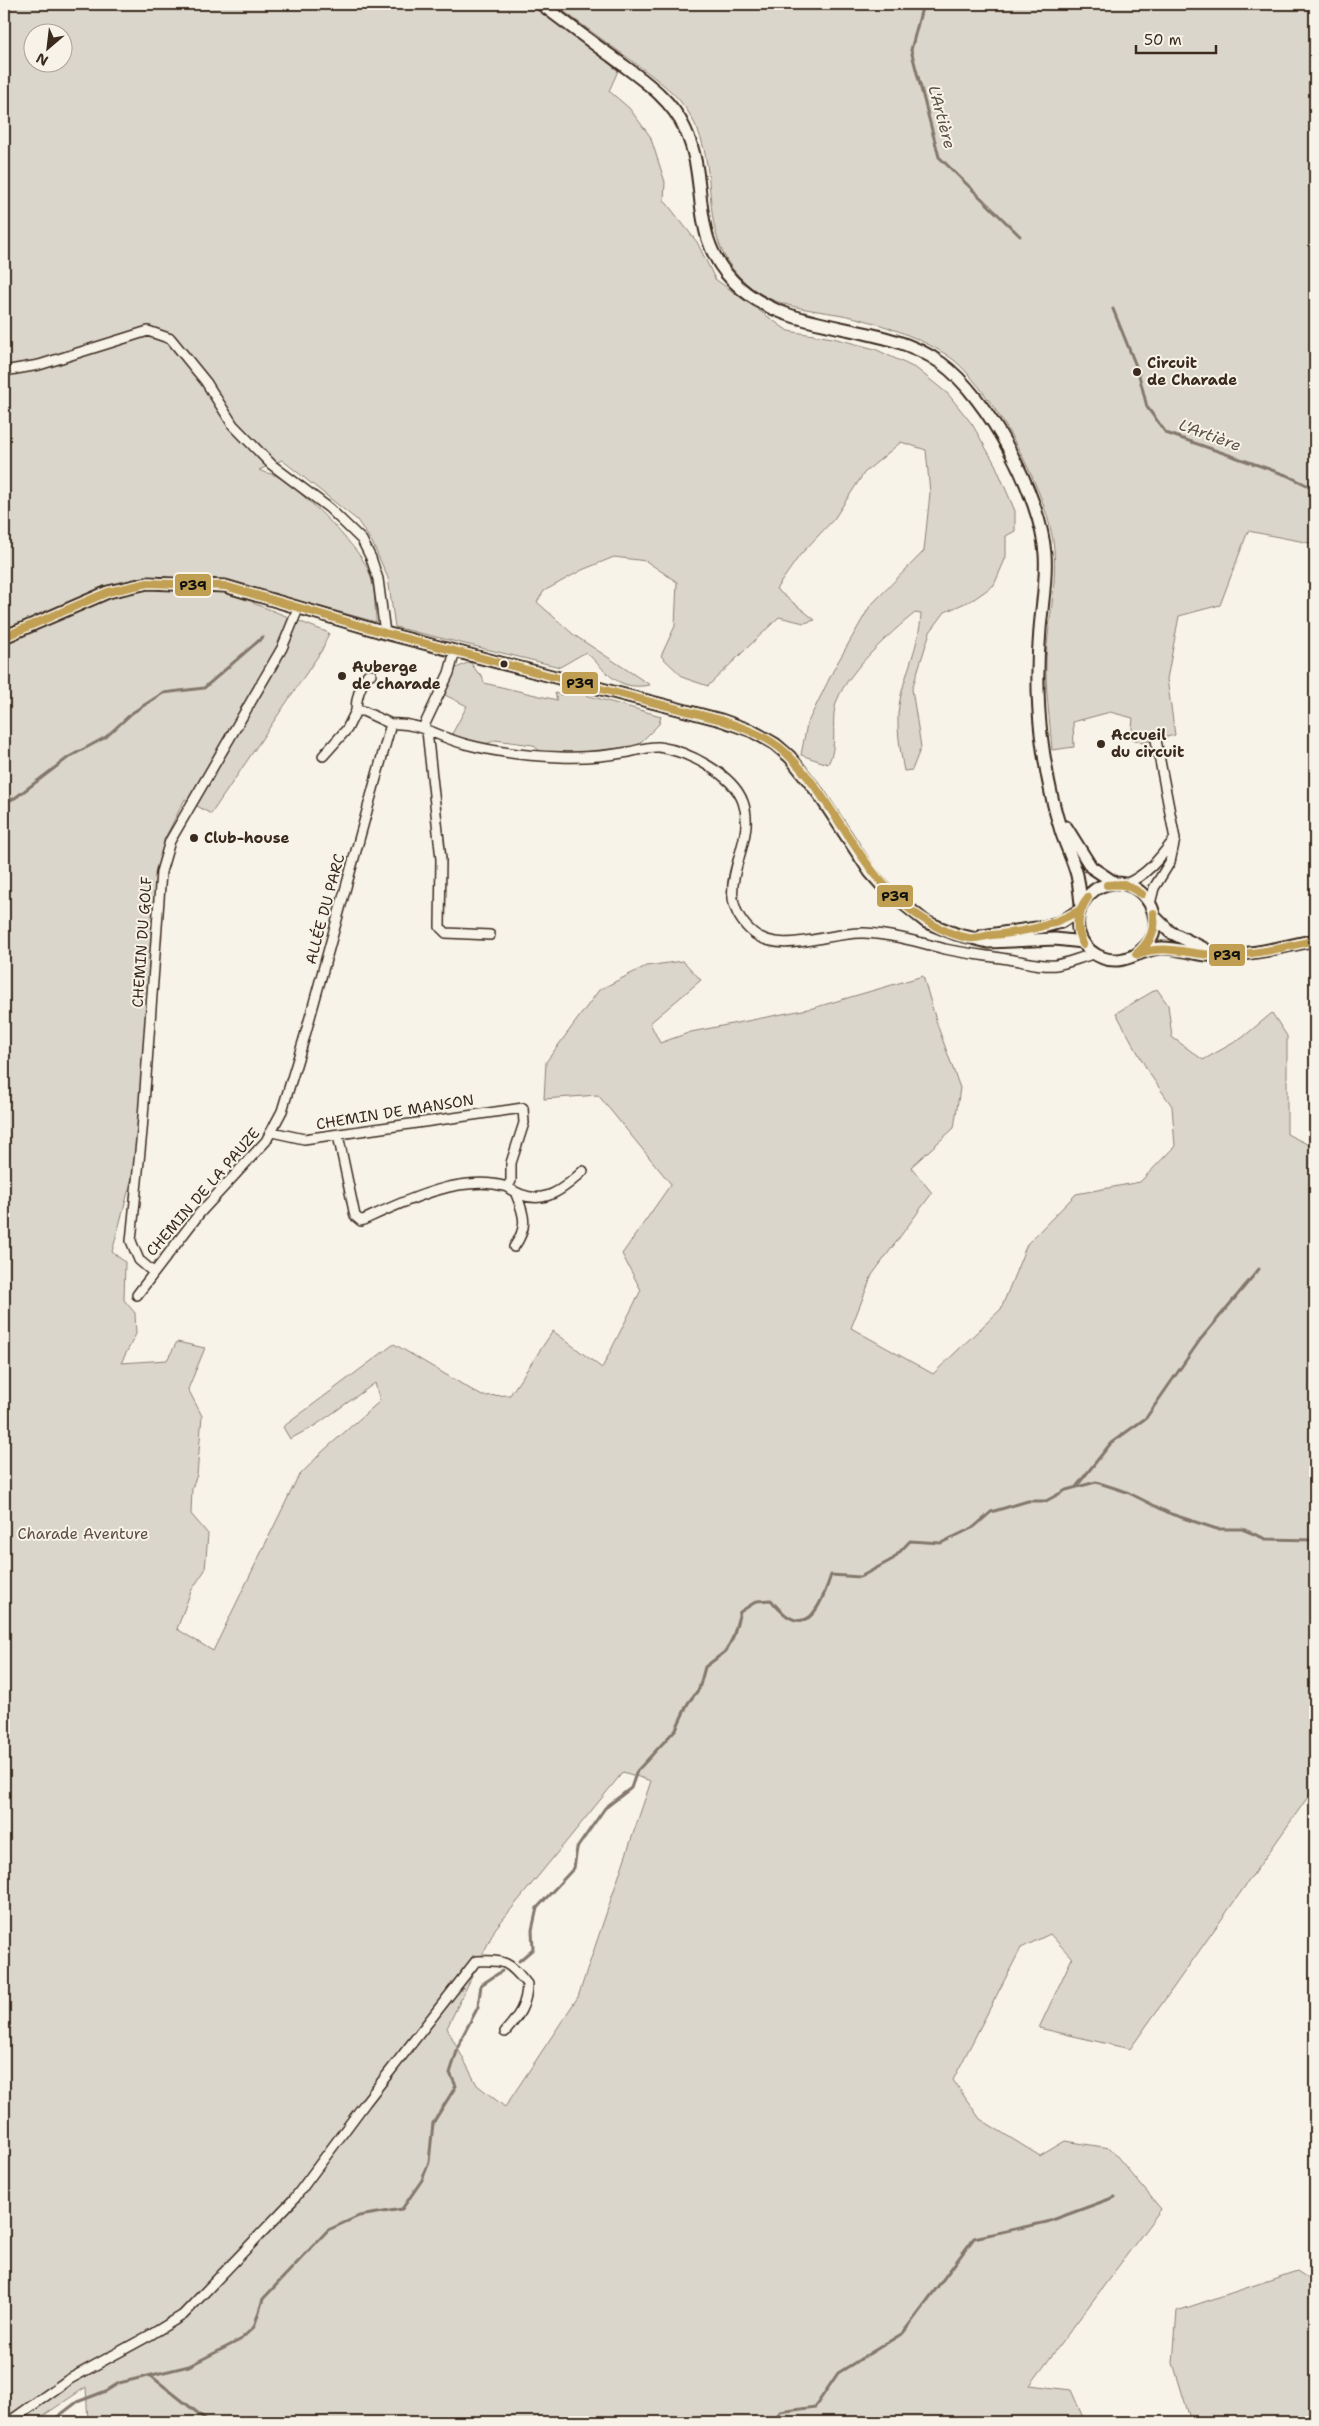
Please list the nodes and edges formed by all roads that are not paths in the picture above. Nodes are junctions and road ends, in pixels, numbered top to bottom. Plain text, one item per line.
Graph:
1 (541, 4) edge
2 (4, 371) edge
3 (298, 609) junction
4 (385, 633) junction
5 (4, 637) edge
6 (455, 651) junction
7 (371, 674) dead end
8 (356, 711) junction
9 (391, 724) junction
10 (425, 729) junction
11 (1156, 740) dead end
12 (322, 756) dead end
13 (1054, 801) junction
14 (1175, 839) junction
15 (1120, 883) junction
16 (1150, 904) junction
17 (1080, 907) junction
18 (1154, 916) junction
19 (490, 934) dead end
20 (974, 938) junction
21 (1315, 940) edge
22 (1082, 942) junction
23 (1094, 954) junction
24 (1226, 954) junction
25 (1136, 955) junction
26 (272, 1132) junction
27 (338, 1135) junction
28 (583, 1171) dead end
29 (507, 1188) junction
30 (516, 1194) junction
31 (514, 1248) dead end
32 (153, 1272) junction
33 (137, 1295) dead end
34 (505, 2032) dead end
35 (9, 2422) edge

1 - 13 street
2 - 4 street
3 - 4 street
3 - 5 street
3 - 32 street, CHEMIN DU GOLF
4 - 6 street
6 - 10 street
6 - 20 street
7 - 8 street
8 - 9 street
8 - 12 street
9 - 10 street
9 - 26 street, ALLÉE DU PARC
10 - 19 street
10 - 23 street
11 - 14 street
13 - 15 street
13 - 17 street
14 - 15 street
14 - 16 street
15 - 16 street
15 - 17 street
16 - 18 street
17 - 20 street
17 - 22 street
18 - 24 street
18 - 25 street
20 - 22 street
21 - 24 street
22 - 23 street
23 - 25 street
24 - 25 street
26 - 27 street, CHEMIN DE MANSON
26 - 32 street, CHEMIN DE LA PAUZE
27 - 29 street
27 - 29 street, CHEMIN DE MANSON
28 - 30 street
29 - 30 street
30 - 31 street
32 - 33 street, CHEMIN DE LA PAUZE
34 - 35 street

